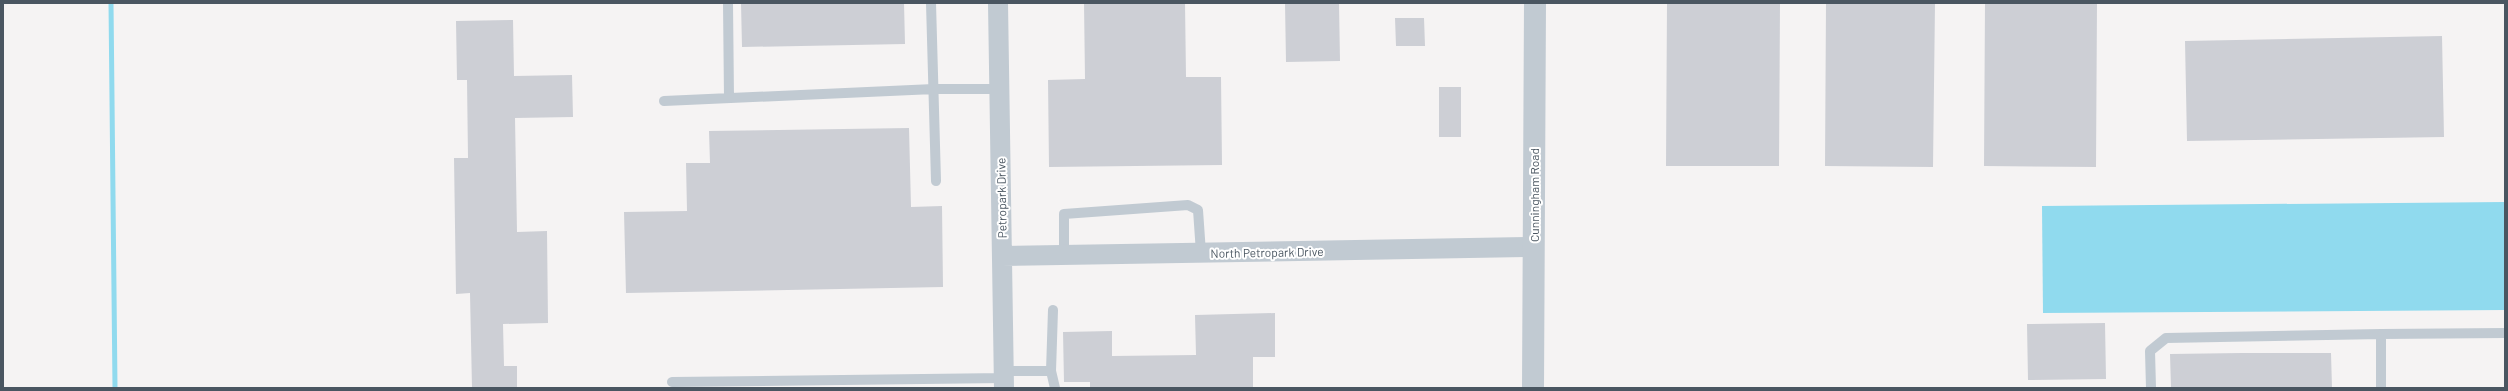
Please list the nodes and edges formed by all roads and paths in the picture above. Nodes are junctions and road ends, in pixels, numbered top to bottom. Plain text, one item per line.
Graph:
1 (728, 3) edge
2 (931, 3) edge
3 (1535, 3) edge
4 (998, 6) edge
5 (934, 89) junction
6 (999, 89) junction
7 (729, 98) junction
8 (664, 101) dead end
9 (936, 181) dead end
10 (1533, 248) junction
11 (1201, 253) junction
12 (1064, 255) junction
13 (1002, 256) junction
14 (1053, 310) dead end
15 (2505, 333) edge
16 (2381, 334) junction
17 (1051, 372) junction
18 (1004, 379) edge
19 (672, 382) dead end
20 (943, 383) edge
21 (1055, 388) edge
22 (1533, 388) edge
23 (2151, 388) edge
24 (2381, 388) edge

1 - 7 lane
2 - 5 lane
3 - 10 street, Cunningham Road
4 - 6 street, Petropark Drive
5 - 6 lane
5 - 7 lane
5 - 9 lane
6 - 13 street, Petropark Drive
7 - 8 lane
10 - 11 street, North Petropark Drive
10 - 22 street, Cunningham Road
11 - 12 street, North Petropark Drive
11 - 12 lane
12 - 13 street, North Petropark Drive
13 - 18 street, Petropark Drive
14 - 17 lane
15 - 16 lane
16 - 23 lane
16 - 24 lane
17 - 18 lane
17 - 21 lane
18 - 20 lane
19 - 20 lane

